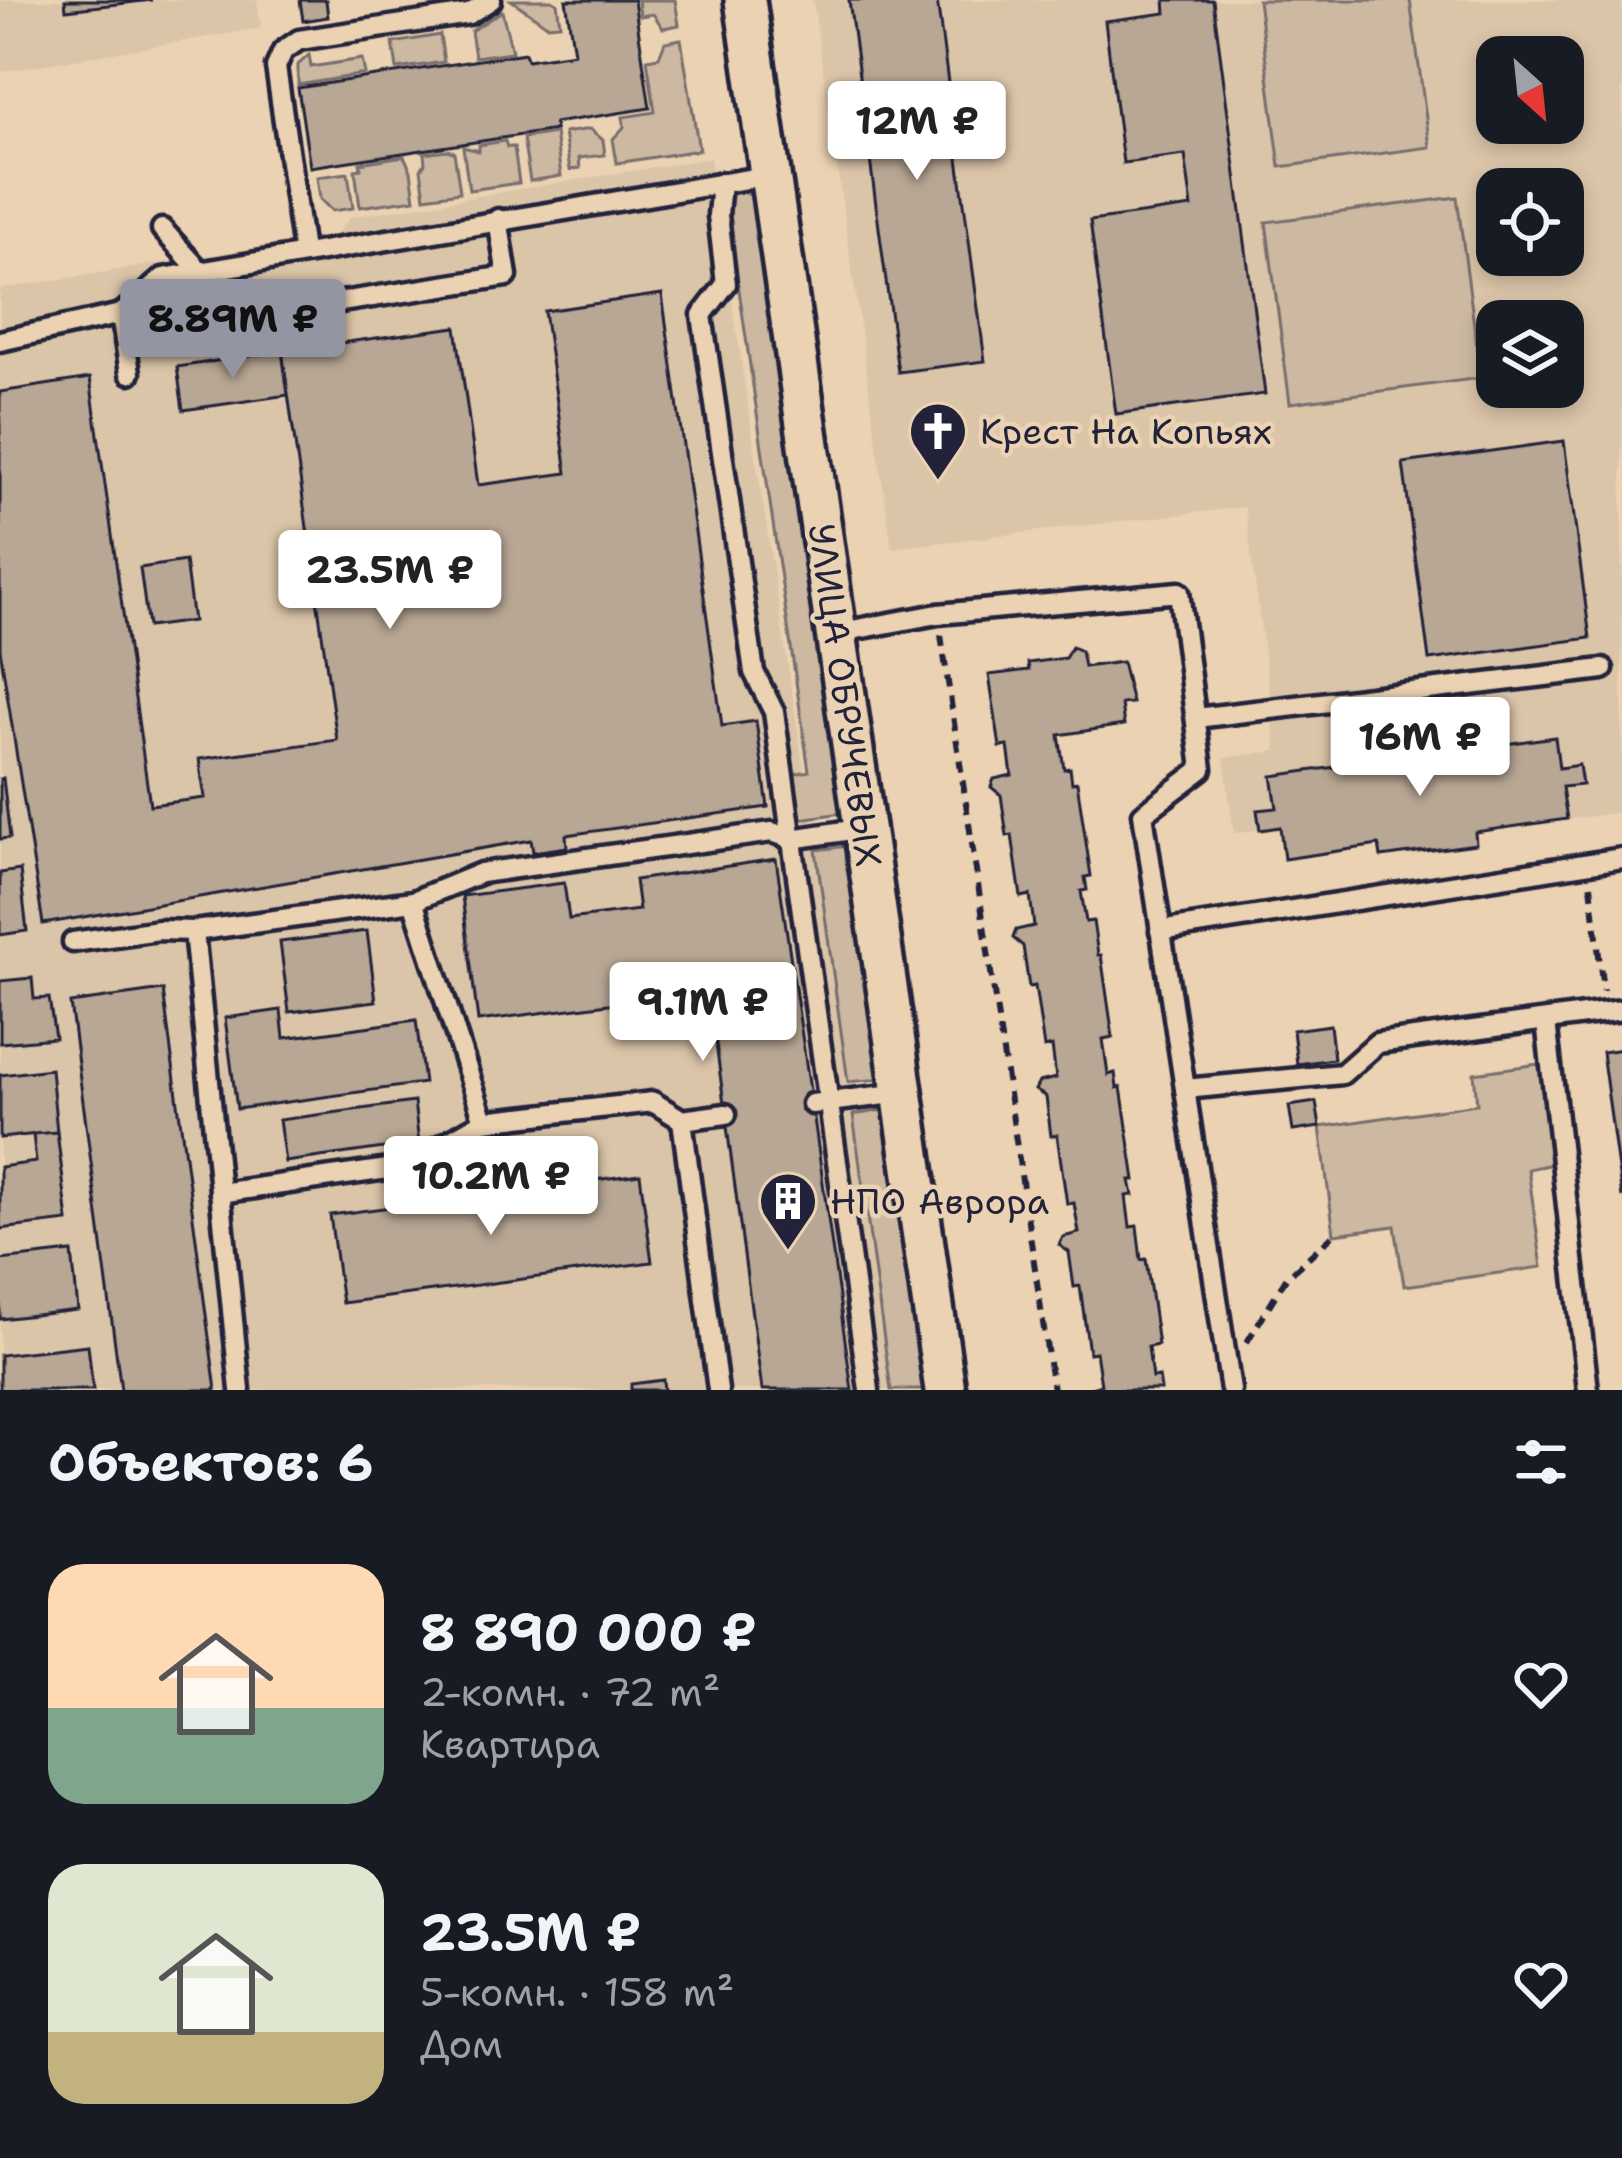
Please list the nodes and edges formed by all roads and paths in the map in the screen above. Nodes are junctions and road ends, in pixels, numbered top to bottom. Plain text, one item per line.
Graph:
1 (491, 0) edge
2 (745, 0) edge
3 (771, 175) junction
4 (722, 182) junction
5 (498, 219) junction
6 (162, 230) dead end
7 (303, 251) junction
8 (200, 271) junction
9 (121, 314) junction
10 (0, 341) edge
11 (130, 373) dead end
12 (938, 614) junction
13 (836, 633) junction
14 (1603, 669) dead end
15 (1196, 718) junction
16 (864, 828) junction
17 (792, 838) junction
18 (1622, 858) edge
19 (1588, 863) junction
20 (413, 901) junction
21 (194, 931) junction
22 (1160, 931) junction
23 (73, 941) dead end
24 (1614, 1012) edge
25 (1546, 1022) junction
26 (1185, 1089) junction
27 (902, 1093) junction
28 (821, 1103) junction
29 (726, 1114) dead end
30 (682, 1120) junction
31 (484, 1121) junction
32 (220, 1193) junction
33 (1334, 1234) dead end
34 (1230, 1381) edge
35 (240, 1390) edge
36 (718, 1390) edge
37 (869, 1390) edge
38 (945, 1390) edge
39 (1053, 1390) edge
40 (1588, 1390) edge

1 - 7 lane
2 - 3 street, УЛИЦА ОБРУЧЕВЫХ
3 - 4 lane
3 - 13 street, УЛИЦА ОБРУЧЕВЫХ
4 - 5 lane
4 - 17 lane
5 - 7 lane
5 - 9 lane
6 - 8 lane
7 - 8 lane
8 - 9 lane
9 - 10 lane
9 - 11 lane
12 - 13 lane
12 - 15 lane
12 - 39 path
13 - 16 street, УЛИЦА ОБРУЧЕВЫХ
14 - 15 lane
15 - 22 lane
16 - 17 lane
16 - 27 street, УЛИЦА ОБРУЧЕВЫХ
17 - 20 lane
17 - 28 lane
18 - 19 lane
19 - 22 lane
19 - 24 path
20 - 21 lane
20 - 31 lane
21 - 23 lane
21 - 32 lane
22 - 26 lane
24 - 25 lane
25 - 26 lane
25 - 40 lane
26 - 34 lane
27 - 28 lane
27 - 38 street, УЛИЦА ОБРУЧЕВЫХ
28 - 37 lane
29 - 30 lane
30 - 31 lane
30 - 36 lane
31 - 32 lane
32 - 35 lane
33 - 34 path

